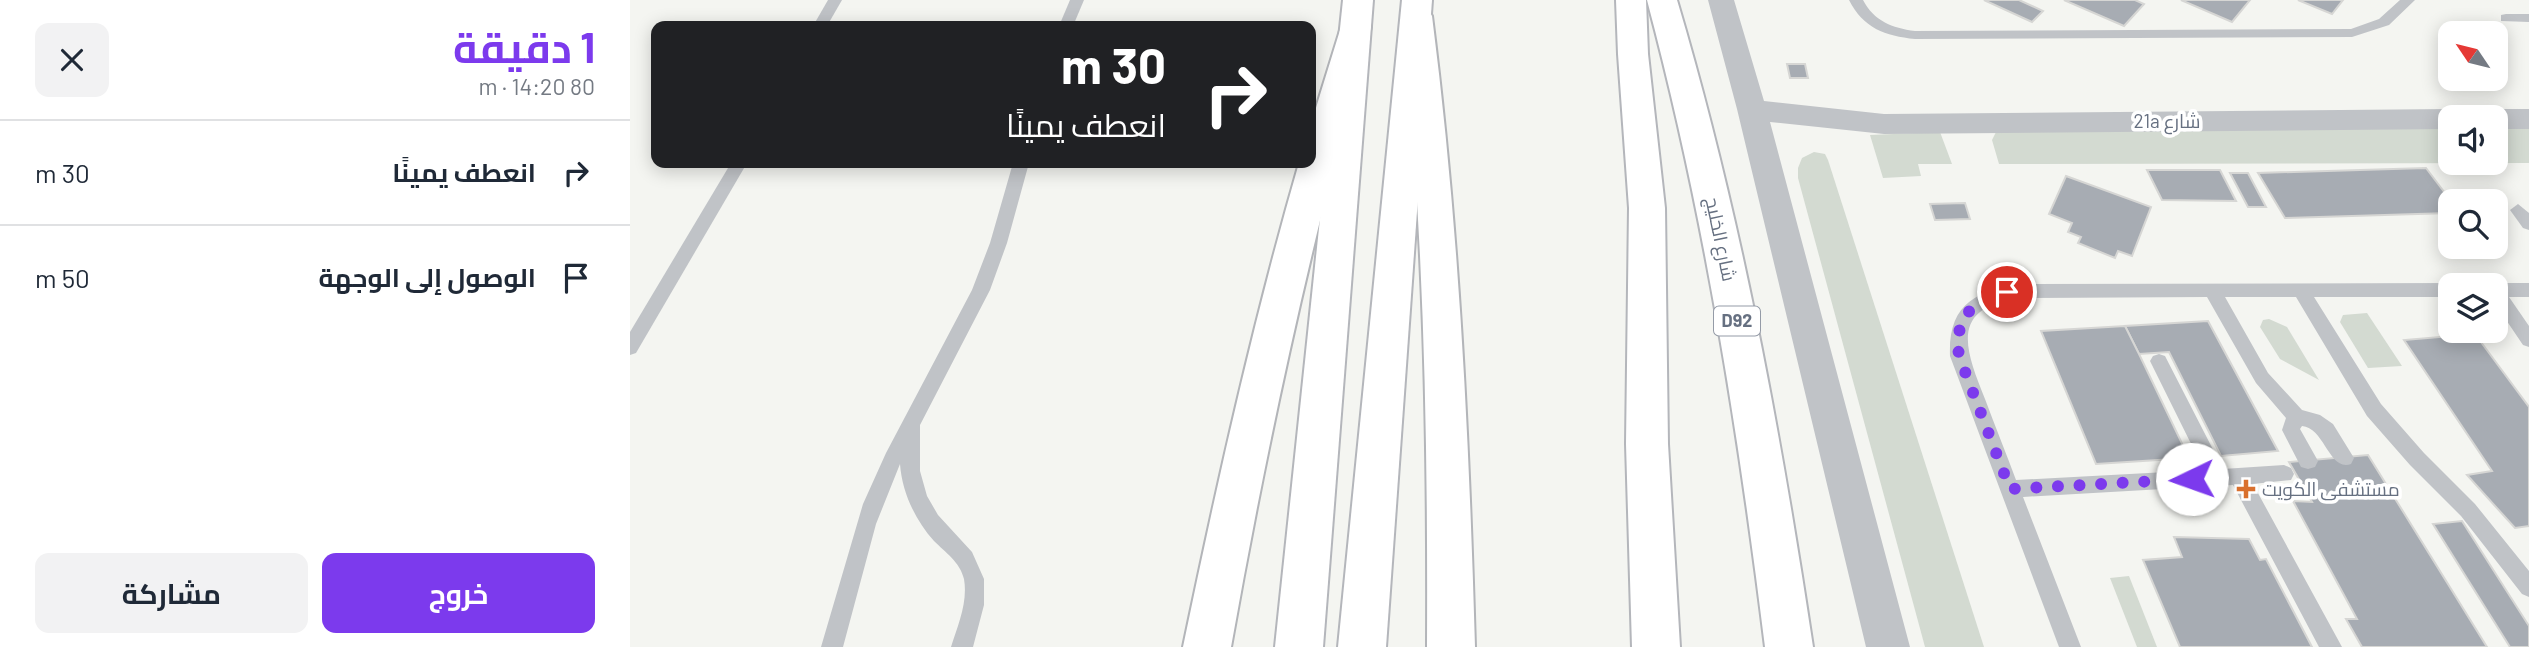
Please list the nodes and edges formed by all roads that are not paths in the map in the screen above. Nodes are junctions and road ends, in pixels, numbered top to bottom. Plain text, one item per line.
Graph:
1 (835, 0) edge
2 (1077, 0) edge
3 (1631, 0) edge
4 (1662, 0) edge
5 (1721, 0) edge
6 (1856, 0) edge
7 (2408, 0) edge
8 (1417, 8) edge
9 (1357, 14) edge
10 (2506, 18) dead end
11 (2529, 18) edge
12 (823, 21) edge
13 (1068, 21) edge
14 (1752, 109) junction
15 (2438, 119) edge
16 (2508, 119) edge
17 (2529, 119) edge
18 (1884, 124) junction
19 (1762, 148) junction
20 (1316, 164) edge
21 (736, 168) edge
22 (1020, 168) edge
23 (1315, 168) edge
24 (2518, 210) dead end
25 (2529, 224) edge
26 (2212, 290) junction
27 (2301, 290) junction
28 (2438, 290) edge
29 (2529, 290) edge
30 (2508, 291) edge
31 (2508, 309) edge
32 (2529, 340) edge
33 (630, 348) edge
34 (2159, 361) dead end
35 (918, 408) junction
36 (2298, 418) junction
37 (2344, 458) dead end
38 (2308, 461) dead end
39 (2284, 474) dead end
40 (2239, 477) junction
41 (2218, 478) junction
42 (2010, 489) junction
43 (2529, 587) edge
44 (832, 647) edge
45 (962, 647) edge
46 (1207, 647) edge
47 (1299, 647) edge
48 (1362, 647) edge
49 (1451, 647) edge
50 (1656, 647) edge
51 (1789, 647) edge
52 (1888, 647) edge
53 (2070, 647) edge
54 (2330, 647) edge

1 - 12 lane
2 - 13 lane
3 - 50 main road
4 - 51 main road, شارع الخليج / D92
5 - 14 street
6 - 7 lane
8 - 48 main road
8 - 49 main road
9 - 20 main road
9 - 47 main road
10 - 11 lane
14 - 18 street, 21a شارع
14 - 19 street
15 - 18 street, 21a شارع
16 - 17 street
18 - 19 street, 21a شارع
19 - 52 street
21 - 33 lane
22 - 35 lane
23 - 46 main road
24 - 25 lane
26 - 27 lane
26 - 36 lane
26 - 42 lane
27 - 28 lane
27 - 43 lane
29 - 30 lane
31 - 32 lane
34 - 41 lane
35 - 44 lane
35 - 45 lane
36 - 37 lane
36 - 38 lane
39 - 40 lane
40 - 41 lane
40 - 54 lane
41 - 42 lane
42 - 53 lane

